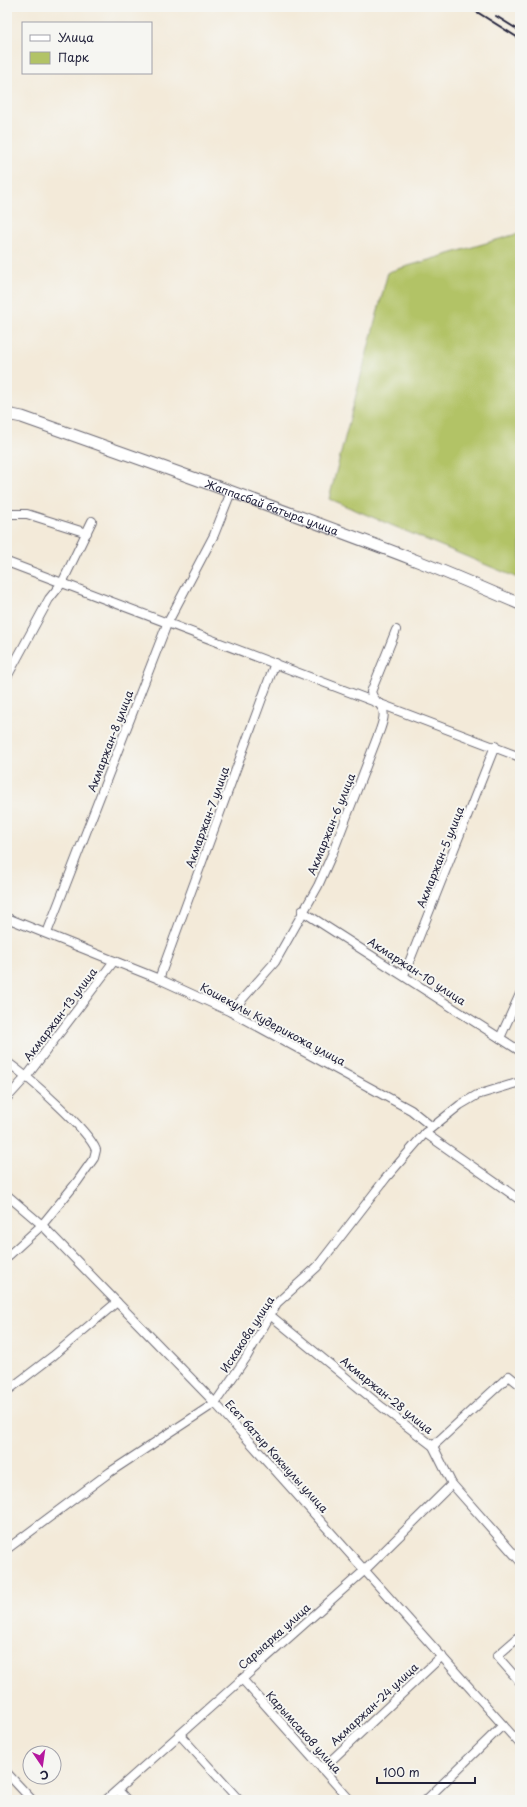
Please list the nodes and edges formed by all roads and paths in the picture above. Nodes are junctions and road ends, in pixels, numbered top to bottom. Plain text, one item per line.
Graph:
1 (7, 409) edge
2 (7, 414) edge
3 (22, 417) junction
4 (231, 492) junction
5 (7, 514) edge
6 (92, 522) dead end
7 (87, 533) junction
8 (7, 562) edge
9 (62, 583) junction
10 (520, 604) edge
11 (167, 624) junction
12 (396, 630) dead end
13 (275, 663) junction
14 (7, 677) edge
15 (374, 700) junction
16 (495, 746) junction
17 (520, 756) edge
18 (302, 911) junction
19 (7, 918) edge
20 (47, 933) junction
21 (114, 961) junction
22 (404, 975) junction
23 (159, 979) junction
24 (520, 994) edge
25 (231, 1012) junction
26 (500, 1038) junction
27 (520, 1051) edge
28 (7, 1062) edge
29 (26, 1076) junction
30 (520, 1082) edge
31 (7, 1098) edge
32 (432, 1127) junction
33 (425, 1133) junction
34 (7, 1195) edge
35 (520, 1200) edge
36 (42, 1226) junction
37 (7, 1257) edge
38 (117, 1302) junction
39 (270, 1315) junction
40 (520, 1385) edge
41 (7, 1391) edge
42 (215, 1404) junction
43 (433, 1446) junction
44 (452, 1484) junction
45 (7, 1549) edge
46 (520, 1561) edge
47 (365, 1570) junction
48 (520, 1636) edge
49 (442, 1656) junction
50 (242, 1679) junction
51 (520, 1682) edge
52 (503, 1725) junction
53 (180, 1734) junction
54 (520, 1744) edge
55 (322, 1769) junction
56 (7, 1772) edge
57 (118, 1790) junction
58 (32, 1800) edge
59 (106, 1800) edge
60 (127, 1800) edge
61 (239, 1800) edge
62 (350, 1800) edge
63 (426, 1800) edge

1 - 3 main road
2 - 3 main road
3 - 4 main road, Жаппасбай батыра улица
4 - 10 main road, Жаппасбай батыра улица
4 - 11 street, Акмаржан-8 улица
5 - 7 street
6 - 7 street
7 - 9 street
8 - 9 street
9 - 11 street
9 - 14 street
11 - 13 street
11 - 20 street, Акмаржан-8 улица
12 - 15 street
13 - 15 street
13 - 23 street, Акмаржан-7 улица
15 - 16 street
15 - 18 street, Акмаржан-6 улица
16 - 17 street
16 - 22 street, Акмаржан-5 улица
18 - 22 street, Акмаржан-10 улица
18 - 25 street, Акмаржан-6 улица
19 - 20 street, Кошекулы Кудерикожа улица
20 - 21 street, Кошекулы Кудерикожа улица
21 - 23 street, Кошекулы Кудерикожа улица
21 - 29 street, Акмаржан-13 улица
22 - 26 street, Акмаржан-10 улица
23 - 25 street, Кошекулы Кудерикожа улица
24 - 26 street
25 - 32 street, Кошекулы Кудерикожа улица
26 - 27 street, Акмаржан-10 улица
28 - 29 street
29 - 31 street, Акмаржан-13 улица
29 - 36 street
30 - 32 street, Искакова улица
32 - 33 street, Искакова улица
33 - 35 street
33 - 39 street, Искакова улица
34 - 36 street, Есет батыр Кокыулы улица
36 - 37 street
36 - 38 street, Есет батыр Кокыулы улица
38 - 41 street
38 - 42 street, Есет батыр Кокыулы улица
39 - 42 street, Искакова улица
39 - 43 street, Акмаржан-28 улица
40 - 43 street
42 - 45 street, Искакова улица
42 - 47 street, Есет батыр Кокыулы улица
43 - 44 street, Акмаржан-28 улица
44 - 46 street, Акмаржан-28 улица
44 - 47 street, Сарыарка улица
47 - 49 street, Есет батыр Кокыулы улица
47 - 50 street, Сарыарка улица
48 - 51 street
49 - 52 street, Есет батыр Кокыулы улица
49 - 55 street, Акмаржан-24 улица
50 - 53 street, Сарыарка улица
50 - 55 street, Карымсаков улица
52 - 54 street, Есет батыр Кокыулы улица
52 - 63 street
53 - 57 street, Сарыарка улица
53 - 61 street
55 - 62 street, Карымсаков улица
56 - 58 street
57 - 59 street, Сарыарка улица
57 - 60 street

